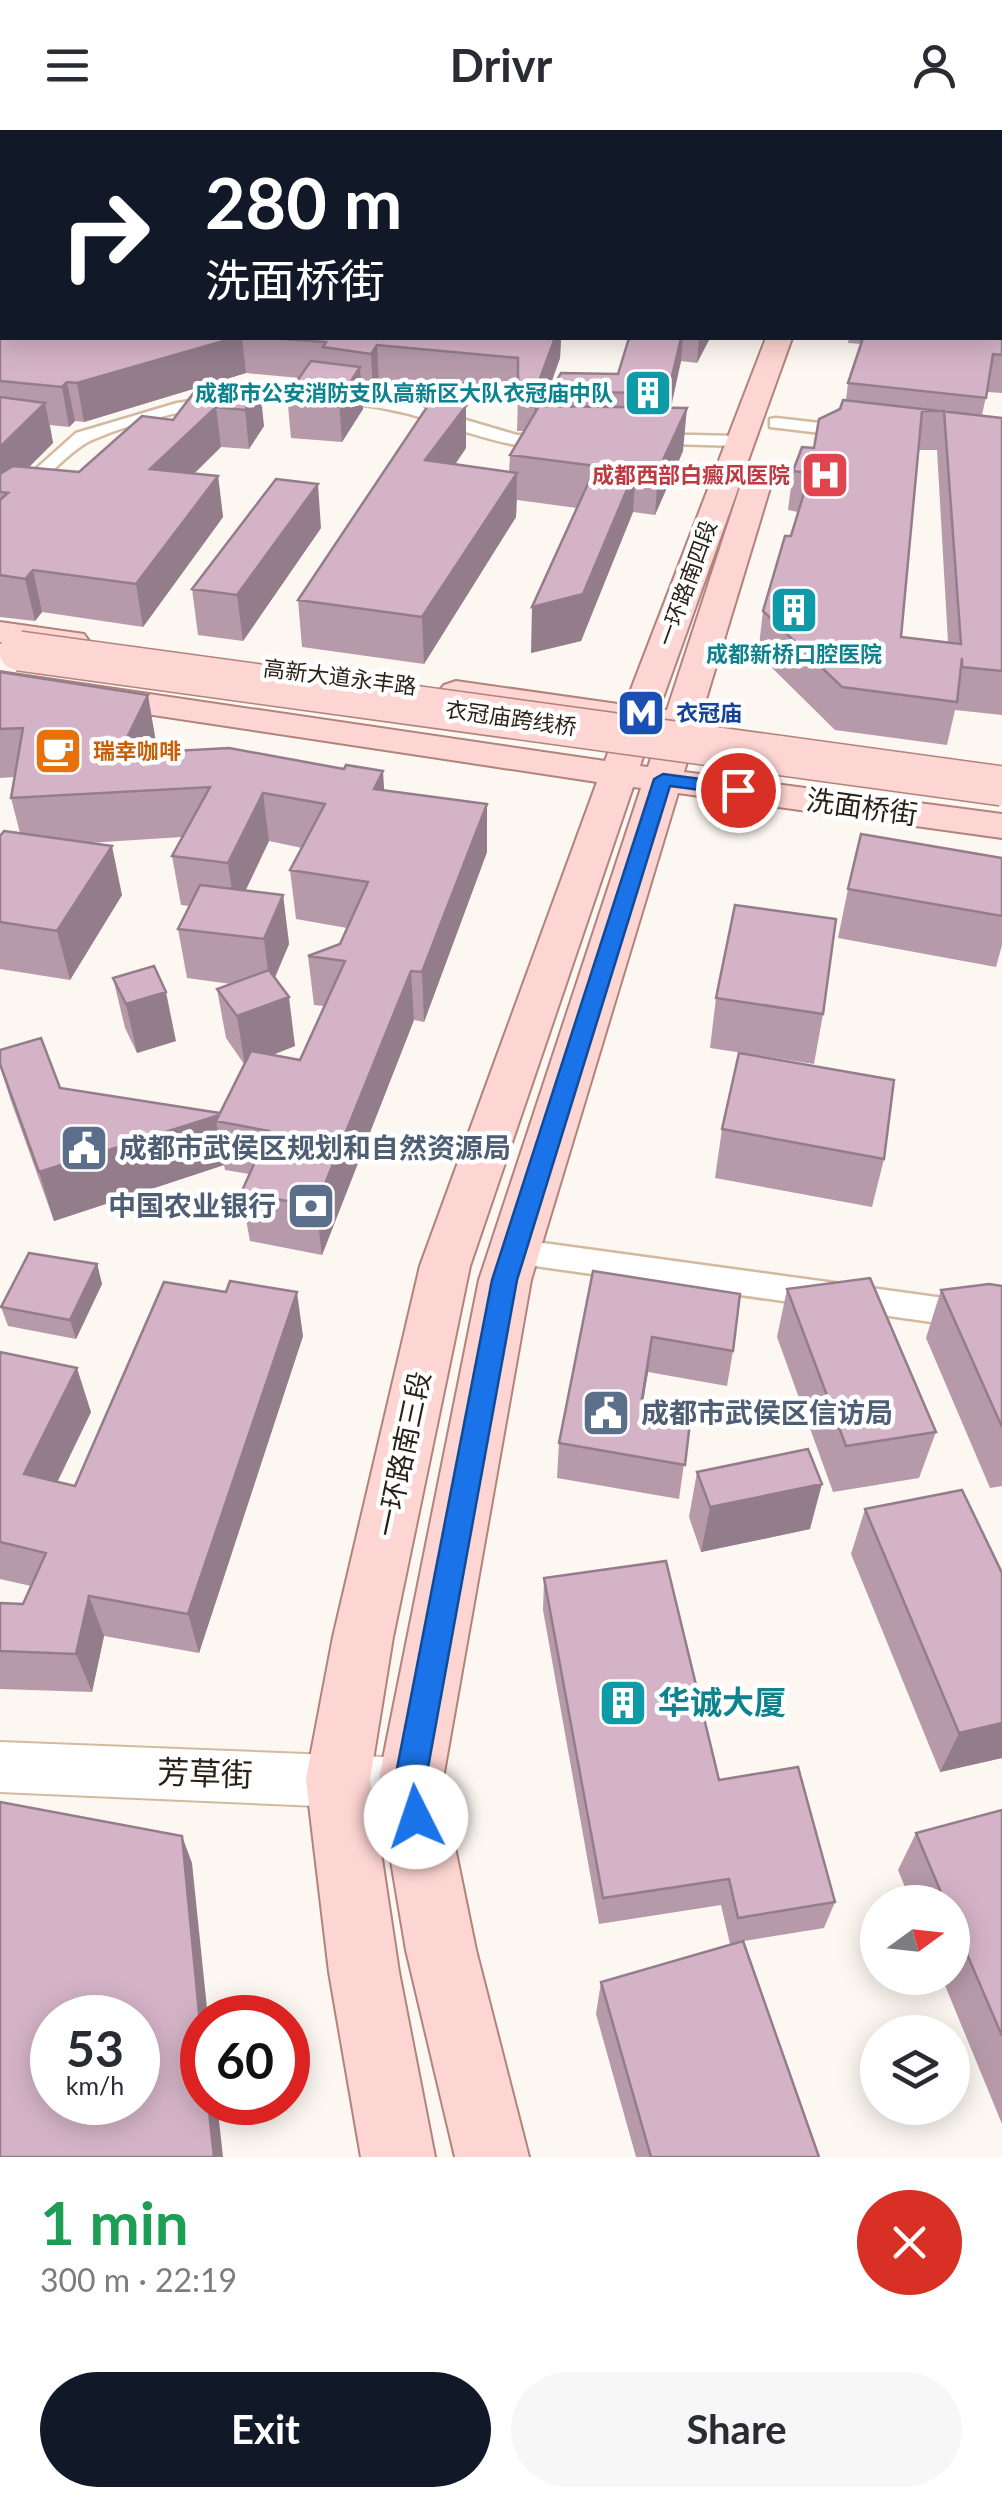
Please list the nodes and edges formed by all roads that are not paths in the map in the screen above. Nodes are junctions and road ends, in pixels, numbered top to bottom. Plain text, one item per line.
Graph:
1 (779, 340) edge
2 (806, 340) edge
3 (776, 423) junction
4 (49, 433) dead end
5 (870, 434) edge
6 (82, 436) junction
7 (628, 439) edge
8 (572, 440) edge
9 (739, 441) junction
10 (0, 511) edge
11 (7, 657) edge
12 (639, 716) junction
13 (680, 724) junction
14 (1002, 768) edge
15 (641, 776) junction
16 (1002, 786) edge
17 (1002, 803) edge
18 (1002, 826) edge
19 (521, 1252) dead end
20 (1002, 1319) edge
21 (0, 1767) edge
22 (338, 1779) junction
23 (410, 1784) junction
24 (398, 2157) edge
25 (492, 2157) edge

1 - 9 main road, 一环路南四段
2 - 3 main road, 一环路南四段
3 - 5 street
3 - 13 main road, 一环路南四段
4 - 6 street
6 - 8 street
6 - 10 street
7 - 9 street
9 - 12 main road, 一环路南四段
11 - 12 main road, 高新大道永丰路
11 - 15 main road, 高新大道永丰路
11 - 16 main road, 衣冠庙跨线桥, bridge
11 - 17 main road, 衣冠庙跨线桥
12 - 13 main road, 高新大道永丰路
12 - 15 main road, 一环路南四段
13 - 14 main road, 洗面桥街
13 - 15 main road, 一环路南四段
15 - 18 main road, 洗面桥街
15 - 22 main road, 一环路南三段
15 - 23 main road
19 - 20 street
21 - 22 street, 芳草街
22 - 23 street, 芳草街
22 - 24 main road, 一环路南三段
23 - 25 main road

